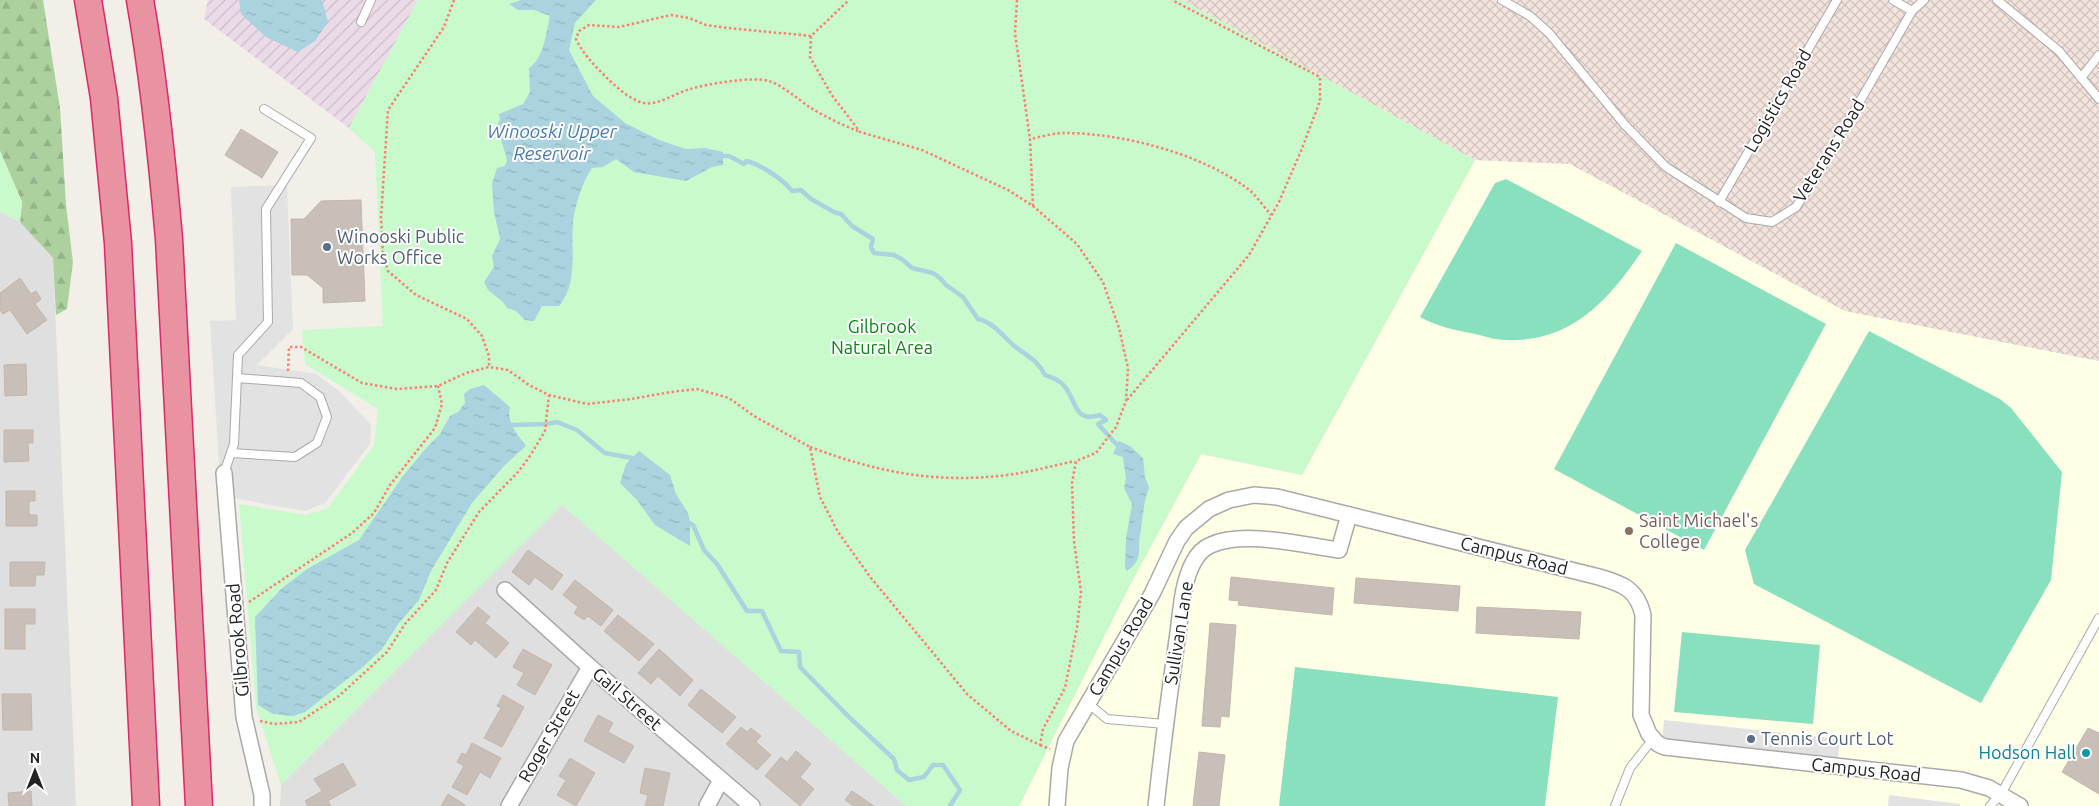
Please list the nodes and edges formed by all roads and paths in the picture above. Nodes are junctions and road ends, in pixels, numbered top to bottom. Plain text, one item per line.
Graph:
1 (88, 0) edge
2 (140, 0) edge
3 (370, 0) edge
4 (454, 0) edge
5 (849, 0) edge
6 (1017, 0) edge
7 (1172, 0) edge
8 (1502, 0) edge
9 (1837, 0) edge
10 (1893, 0) edge
11 (1924, 0) edge
12 (1997, 0) edge
13 (1912, 11) junction
14 (361, 22) dead end
15 (811, 36) junction
16 (2099, 55) edge
17 (2081, 78) junction
18 (2099, 100) edge
19 (264, 109) dead end
20 (860, 132) junction
21 (1030, 139) junction
22 (1719, 202) junction
23 (1033, 206) junction
24 (1271, 215) junction
25 (489, 367) junction
26 (237, 378) junction
27 (287, 382) junction
28 (438, 386) junction
29 (549, 395) junction
30 (1126, 401) junction
31 (810, 447) junction
32 (230, 454) junction
33 (1076, 461) junction
34 (224, 473) joint
35 (1349, 515) junction
36 (505, 590) dead end
37 (236, 606) junction
38 (2099, 618) edge
39 (590, 667) junction
40 (1089, 704) junction
41 (244, 717) junction
42 (1165, 724) junction
43 (1653, 739) junction
44 (721, 780) junction
45 (2001, 794) junction
46 (146, 806) edge
47 (199, 806) edge
48 (262, 806) edge
49 (509, 806) edge
50 (707, 806) edge
51 (752, 806) edge
52 (1057, 806) edge
53 (1156, 806) edge
54 (1615, 806) edge
55 (1990, 806) edge
56 (2020, 806) edge

1 - 46 highway
2 - 47 highway
3 - 14 lane
4 - 25 path
5 - 15 path
6 - 21 path
7 - 24 path
8 - 22 lane, Veterans Road
9 - 22 lane, Logistics Road
10 - 13 lane
11 - 13 lane, Veterans Road
12 - 17 lane
13 - 22 lane, Veterans Road
15 - 20 path
15 - 20 path
16 - 17 lane
17 - 18 lane
19 - 26 lane
20 - 23 path
21 - 23 path
21 - 24 path
23 - 30 path
24 - 30 path
25 - 28 path
25 - 29 path
26 - 27 lane
26 - 32 lane
27 - 28 path
27 - 32 lane
28 - 37 path
29 - 31 path
29 - 41 path
30 - 33 path
31 - 33 path
31 - 33 path
32 - 34 lane
34 - 37 street, Gilbrook Road
35 - 40 street, Campus Road
35 - 42 street, Sullivan Lane
35 - 43 street, Campus Road
36 - 39 street, Gail Street
37 - 41 street, Gilbrook Road
38 - 45 lane
39 - 44 street, Gail Street
39 - 49 street, Roger Street
40 - 42 lane
40 - 52 street, Campus Road
41 - 48 street, Gilbrook Road
42 - 53 street, Sullivan Lane
43 - 45 street, Campus Road
43 - 54 lane
44 - 50 street
44 - 51 street, Gail Street
45 - 55 lane
45 - 56 street, Campus Road

